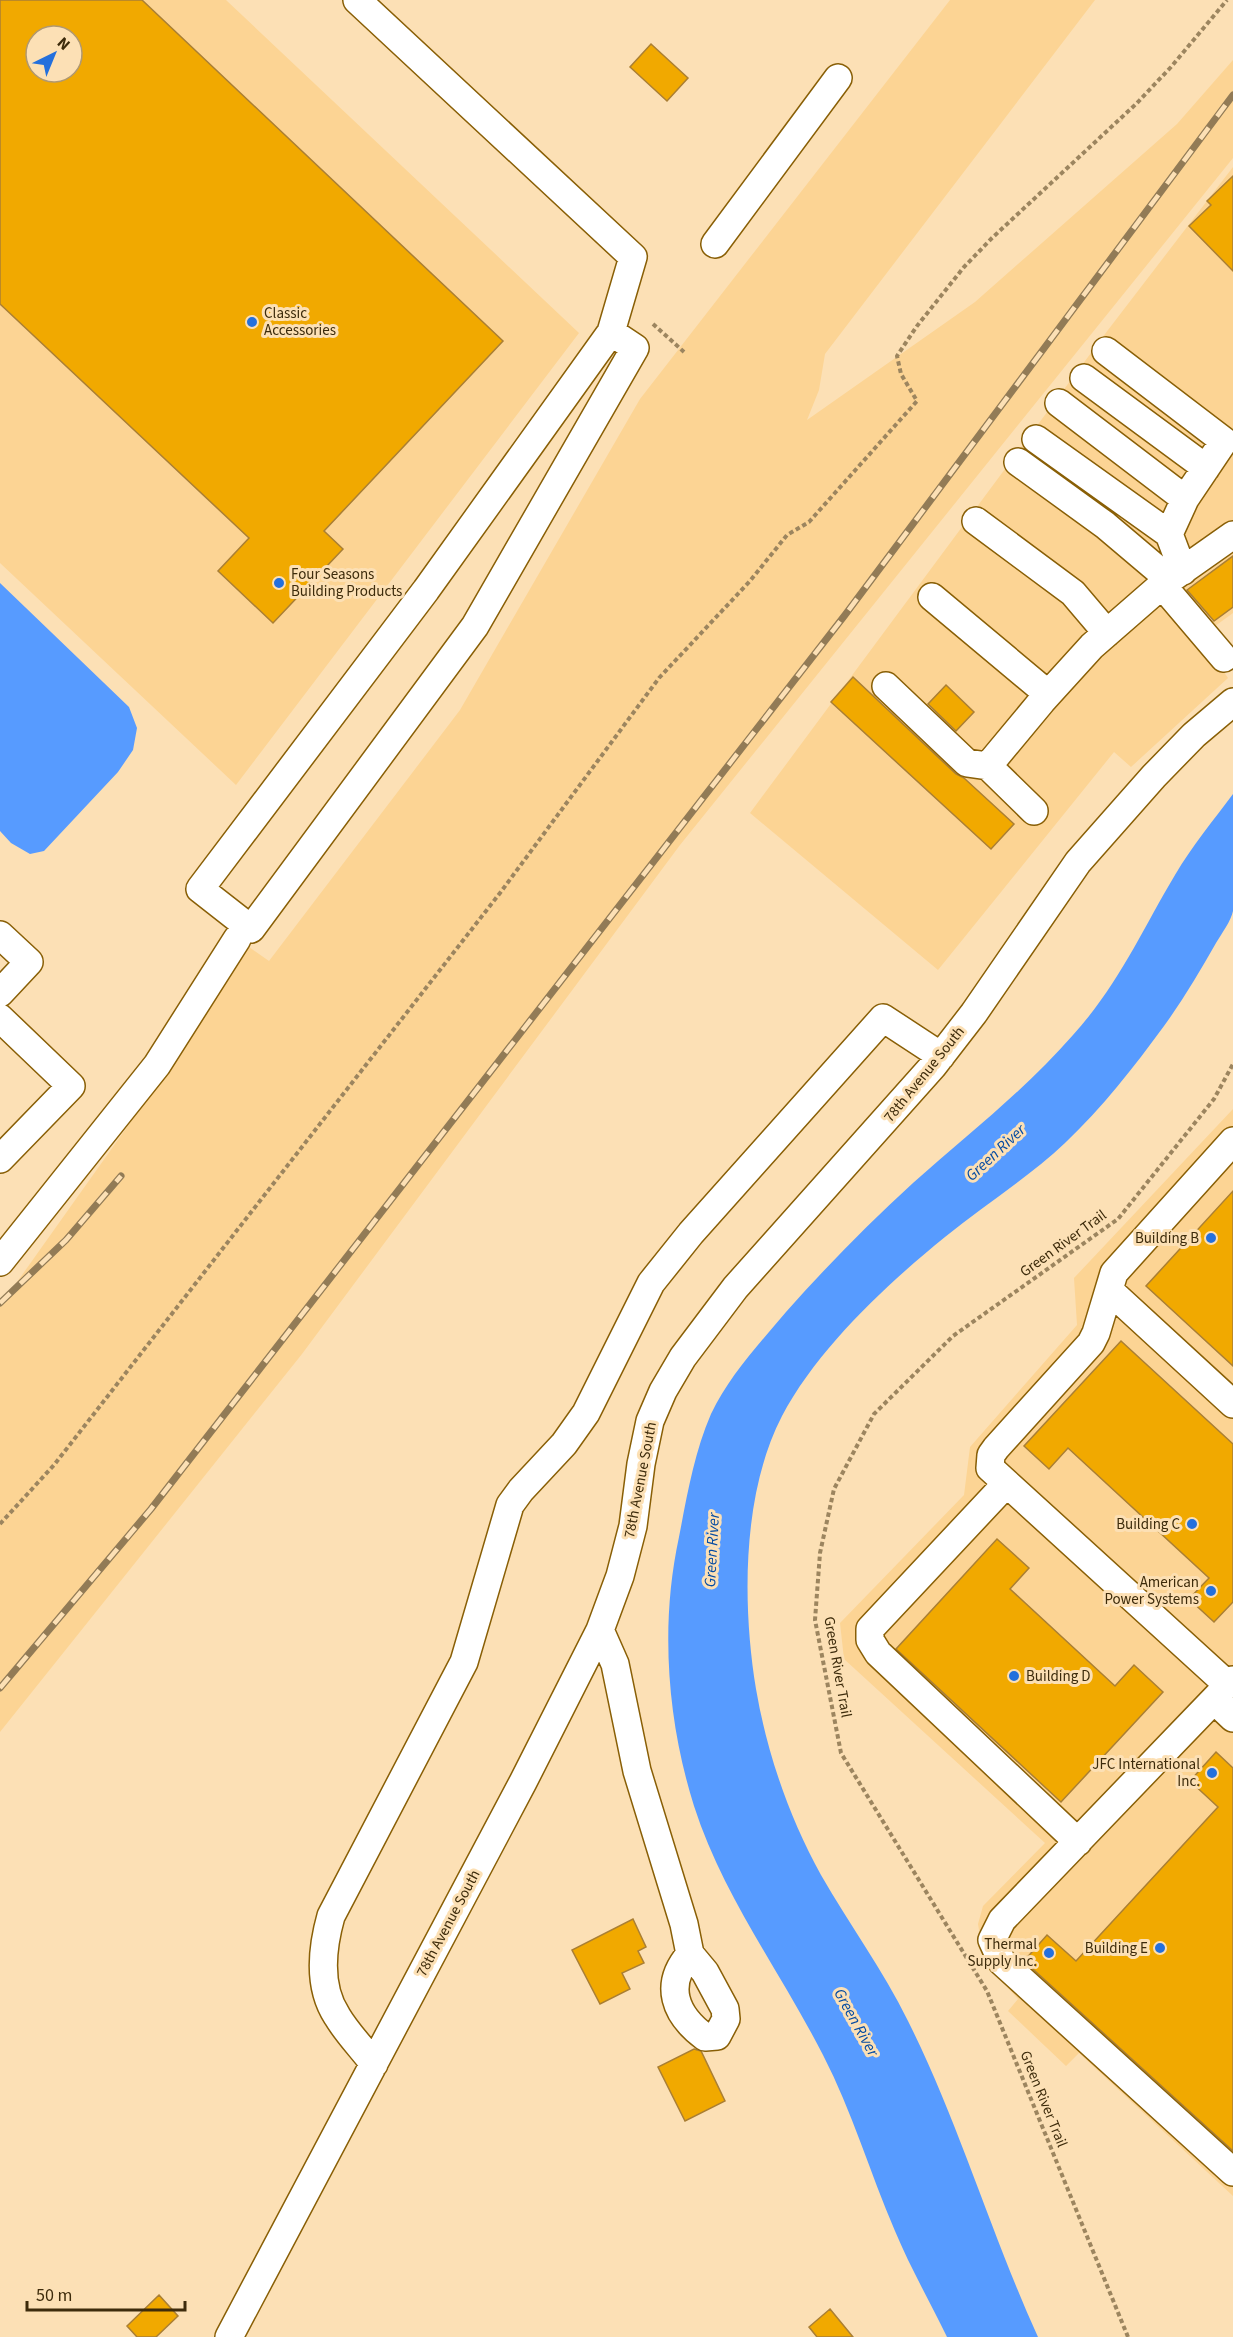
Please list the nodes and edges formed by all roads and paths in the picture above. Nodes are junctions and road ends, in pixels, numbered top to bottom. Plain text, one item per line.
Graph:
1 (357, 0) edge
2 (1227, 0) edge
3 (838, 78) dead end
4 (715, 244) dead end
5 (653, 324) dead end
6 (611, 333) junction
7 (1106, 351) dead end
8 (684, 352) dead end
9 (1084, 378) dead end
10 (1059, 403) dead end
11 (1036, 440) dead end
12 (1018, 462) dead end
13 (1206, 468) junction
14 (1185, 499) junction
15 (976, 521) dead end
16 (1168, 534) junction
17 (1233, 535) edge
18 (1172, 578) junction
19 (932, 597) dead end
20 (1107, 633) junction
21 (1230, 660) edge
22 (886, 686) dead end
23 (1048, 694) junction
24 (1233, 702) edge
25 (988, 766) junction
26 (1034, 811) dead end
27 (0, 935) edge
28 (237, 939) dead end
29 (0, 993) edge
30 (0, 1018) edge
31 (941, 1056) junction
32 (1233, 1064) edge
33 (1233, 1141) edge
34 (0, 1159) edge
35 (0, 1262) edge
36 (1109, 1290) junction
37 (1233, 1404) edge
38 (1006, 1484) junction
39 (0, 1524) edge
40 (600, 1630) junction
41 (1227, 1696) edge
42 (1078, 1842) junction
43 (690, 1954) dead end
44 (374, 2064) junction
45 (1233, 2172) edge
46 (229, 2337) edge
47 (1128, 2337) edge

1 - 6 street
2 - 39 path
3 - 4 street
5 - 8 path
6 - 6 street
7 - 13 street
9 - 13 street
10 - 14 street
11 - 16 street
12 - 18 street
13 - 14 street
14 - 16 street
15 - 20 street
16 - 18 street
17 - 18 street
18 - 20 street
18 - 21 street
19 - 23 street
20 - 23 street
22 - 25 street
23 - 25 street
24 - 31 street, 78th Avenue South
25 - 26 street
27 - 29 street
28 - 35 street
30 - 34 street
31 - 40 street, 78th Avenue South
31 - 44 street
32 - 47 path, Green River Trail
33 - 36 street
36 - 37 street
36 - 38 street
38 - 41 street
38 - 42 street
40 - 43 street
40 - 44 street, 78th Avenue South
41 - 42 street
42 - 45 street
44 - 46 street, 78th Avenue South

